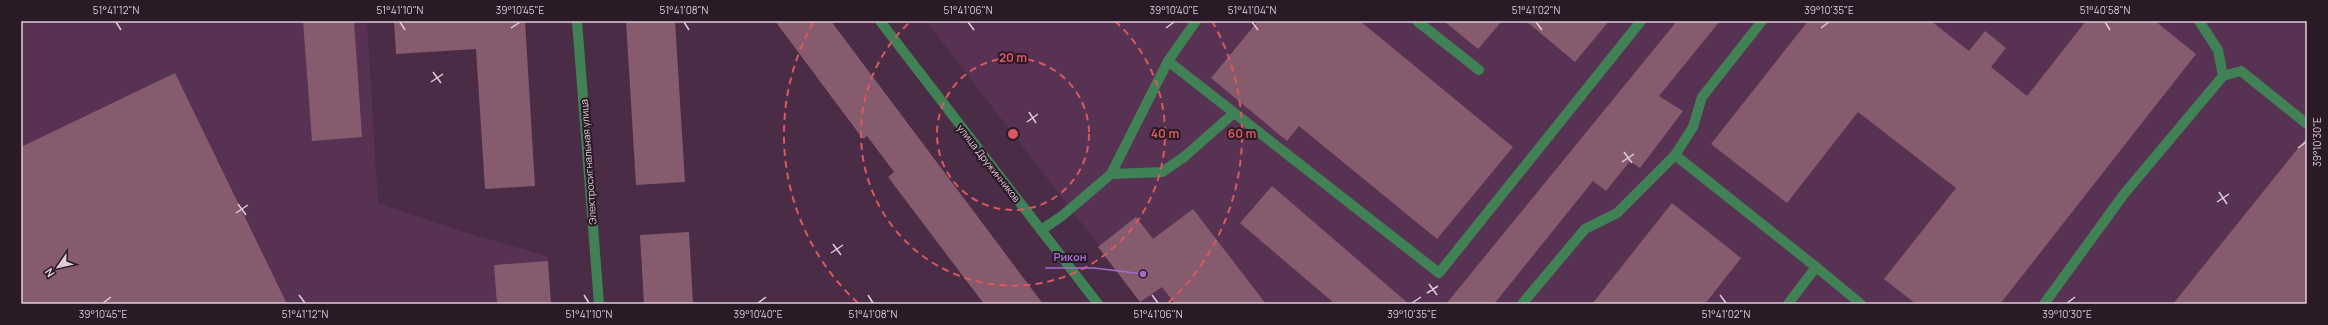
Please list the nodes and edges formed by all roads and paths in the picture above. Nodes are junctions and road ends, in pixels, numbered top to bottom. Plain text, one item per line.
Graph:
1 (577, 21) edge
2 (880, 21) edge
3 (1196, 21) edge
4 (1417, 21) edge
5 (1641, 21) edge
6 (1762, 21) edge
7 (2200, 21) edge
8 (1168, 61) junction
9 (1479, 70) dead end
10 (2224, 76) junction
11 (1234, 113) junction
12 (2307, 124) edge
13 (1675, 155) junction
14 (1111, 174) junction
15 (1041, 230) junction
16 (1816, 267) junction
17 (599, 304) edge
18 (1098, 304) edge
19 (1522, 304) edge
20 (1788, 304) edge
21 (1861, 304) edge
22 (2044, 304) edge

1 - 17 street, Электросигнальная улица
2 - 15 street, улица Дружинников
3 - 8 street
4 - 9 street
5 - 11 street
6 - 13 street
7 - 10 street
8 - 11 street
8 - 14 street
10 - 12 street
10 - 22 street
11 - 14 street
13 - 16 street
13 - 19 street
14 - 15 street
15 - 18 street, улица Дружинников
16 - 20 street
16 - 21 street

